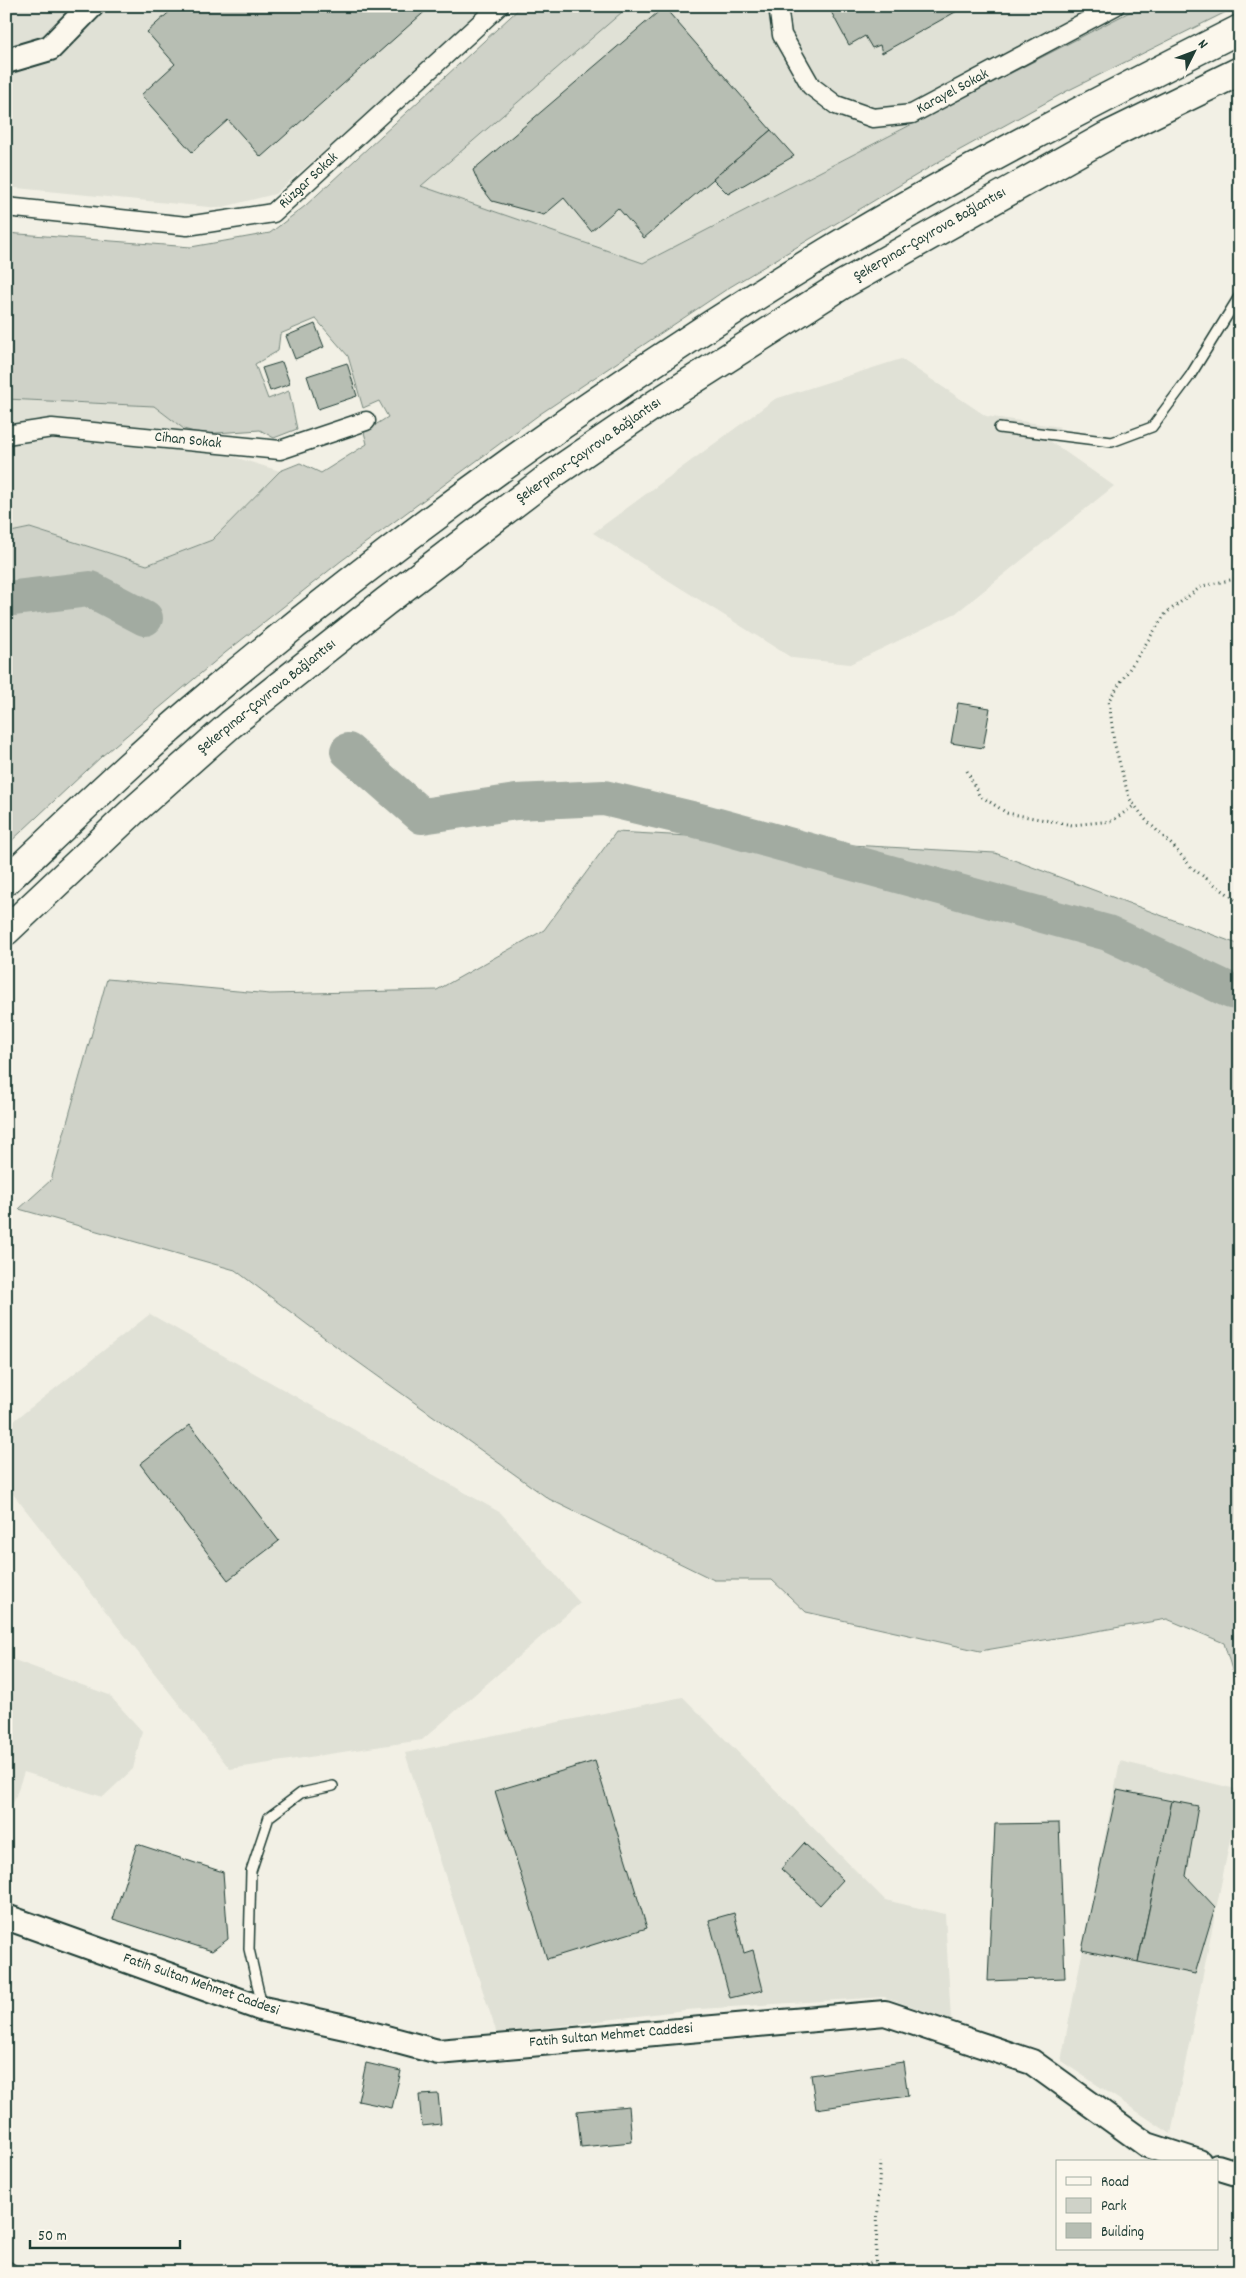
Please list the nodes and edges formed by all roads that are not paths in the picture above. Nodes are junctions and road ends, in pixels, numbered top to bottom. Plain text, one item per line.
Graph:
1 (91, 6) edge
2 (499, 6) edge
3 (778, 6) edge
4 (1115, 6) edge
5 (1240, 29) edge
6 (6, 61) edge
7 (1240, 71) edge
8 (6, 207) edge
9 (1240, 296) edge
10 (366, 421) dead end
11 (999, 428) dead end
12 (6, 435) edge
13 (6, 881) edge
14 (6, 931) edge
15 (333, 1786) dead end
16 (6, 1917) edge
17 (263, 2009) junction
18 (1193, 2160) edge
19 (1218, 2167) edge
20 (1240, 2174) edge
21 (6, 2265) edge
22 (16, 2272) edge

1 - 6 street
2 - 8 street, Rüzgar Sokak
3 - 4 street, Karayel Sokak
5 - 13 highway
7 - 14 highway, Şekerpınar-Çayırova Bağlantısı
9 - 11 lane
10 - 12 street, Cihan Sokak
15 - 17 lane
16 - 17 street, Fatih Sultan Mehmet Caddesi
17 - 18 street, Fatih Sultan Mehmet Caddesi
19 - 20 street
21 - 22 lane

